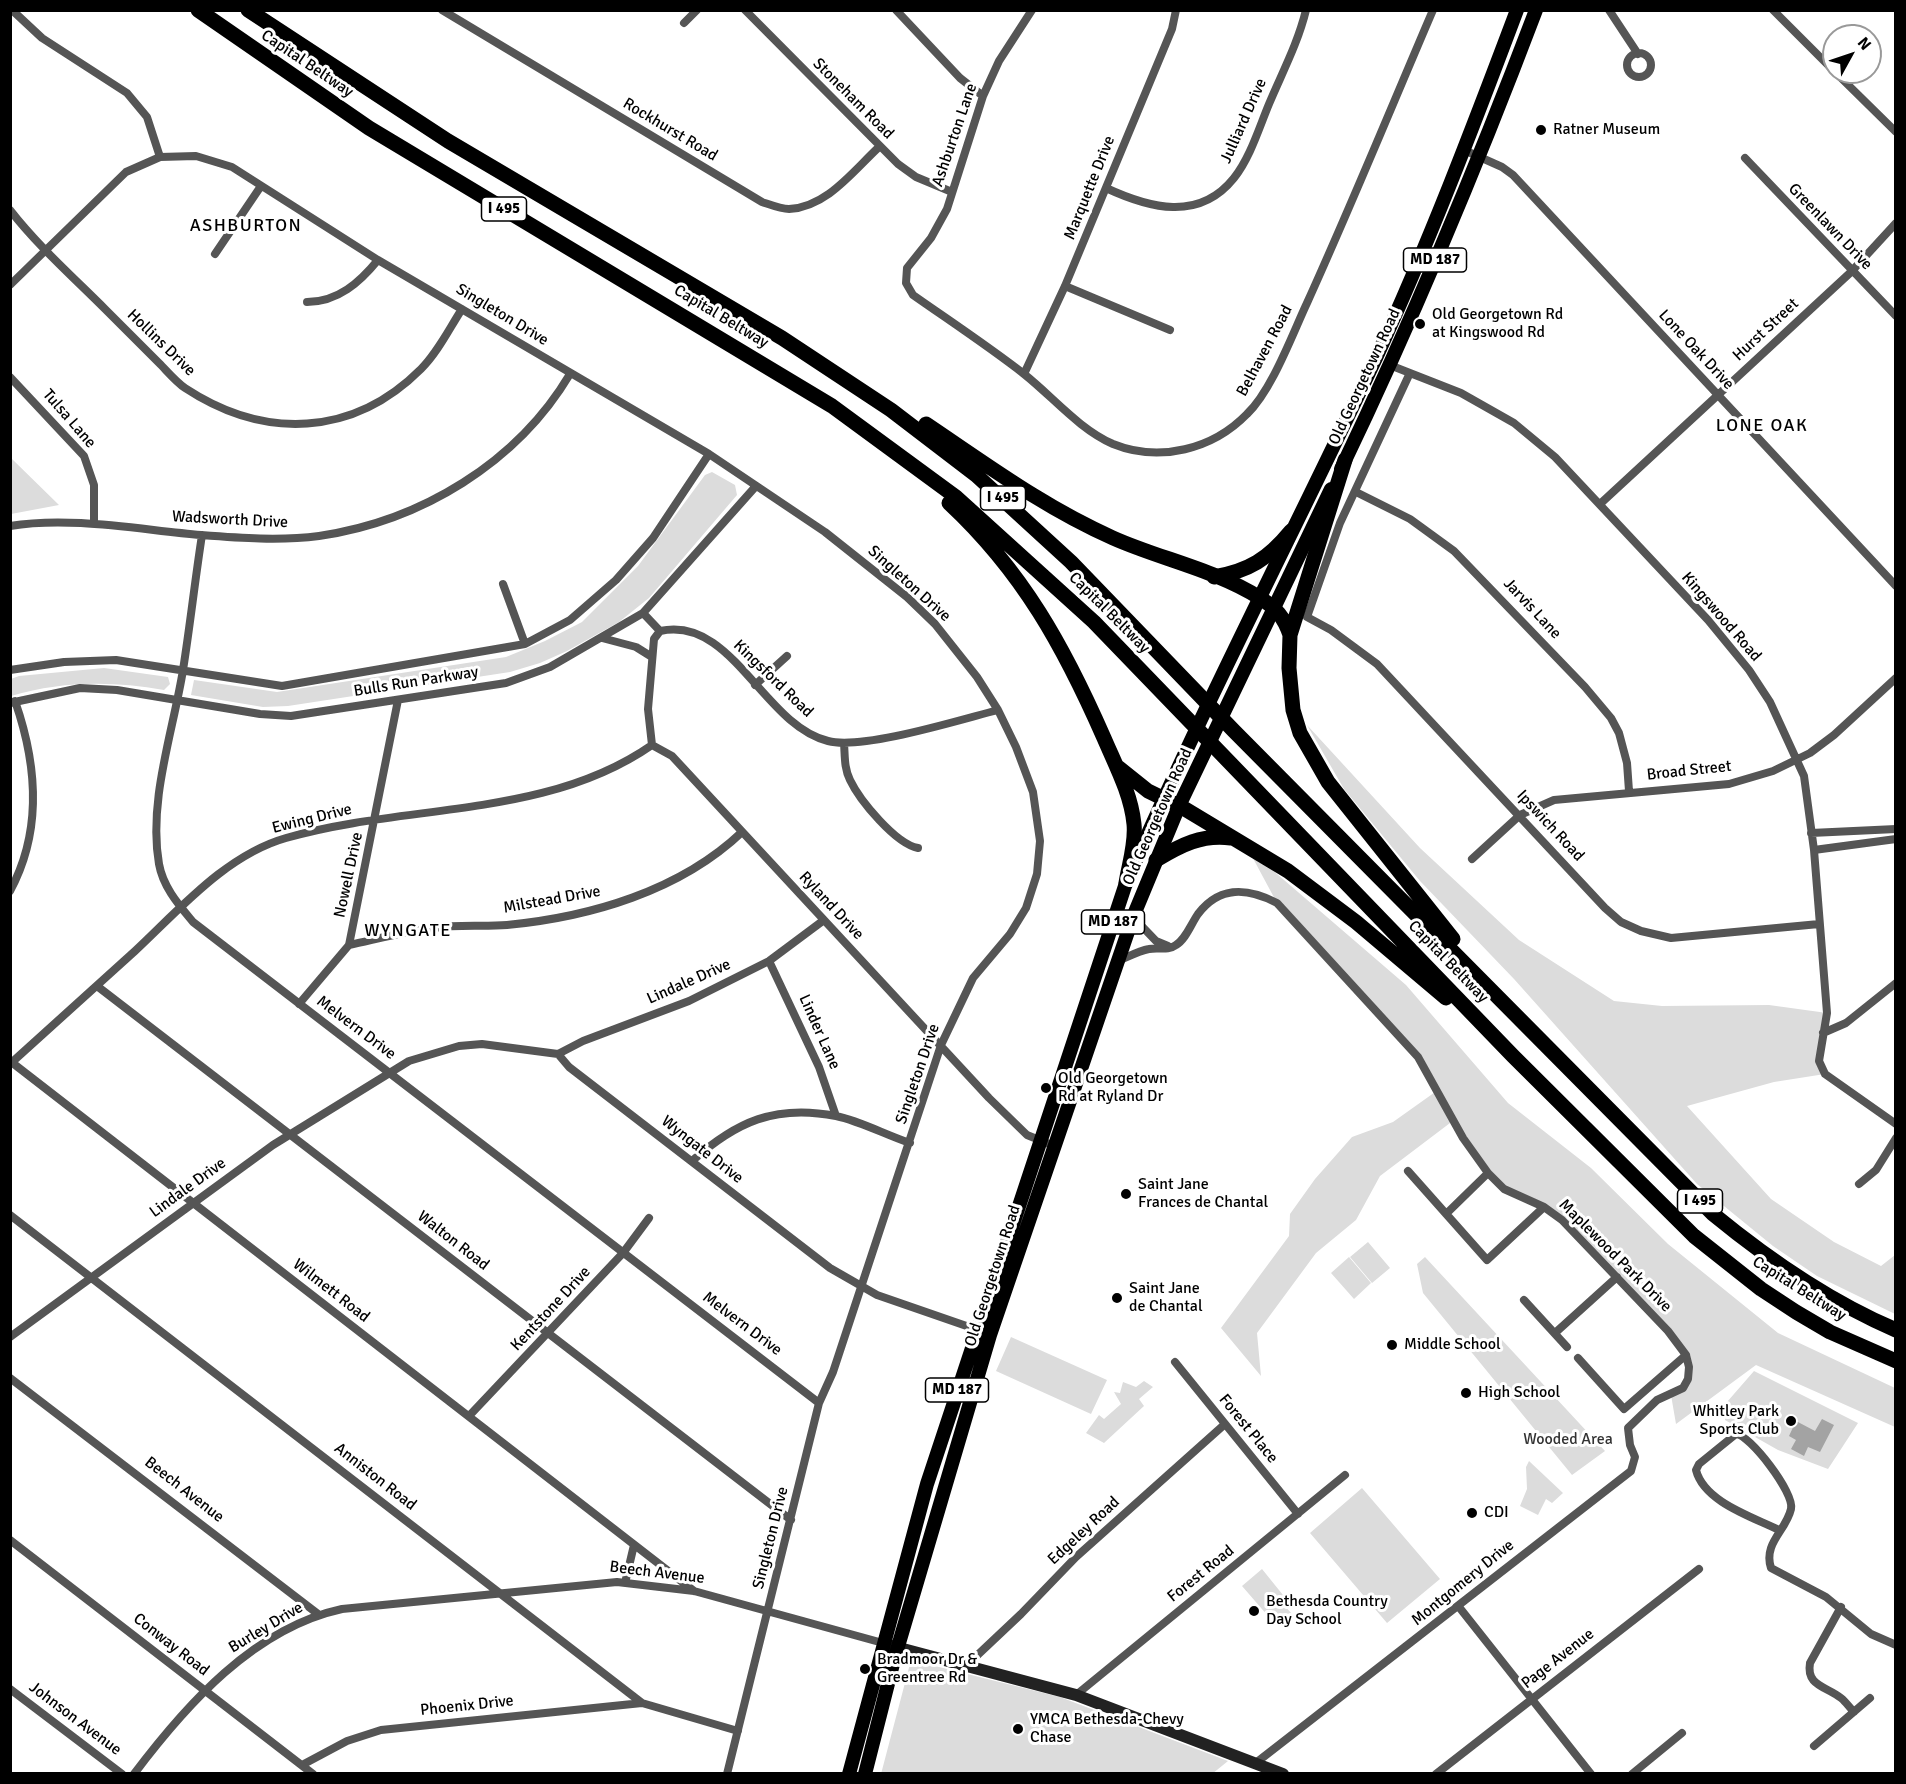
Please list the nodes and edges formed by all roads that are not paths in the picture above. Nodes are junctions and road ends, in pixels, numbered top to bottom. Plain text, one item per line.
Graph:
1 (12, 10) edge
2 (198, 10) edge
3 (248, 10) edge
4 (442, 10) edge
5 (698, 10) edge
6 (745, 10) edge
7 (896, 10) edge
8 (1032, 10) edge
9 (1176, 10) edge
10 (1306, 10) edge
11 (1432, 10) edge
12 (1517, 10) edge
13 (1536, 10) edge
14 (1609, 10) edge
15 (1773, 10) edge
16 (684, 23) dead end
17 (1638, 54) dead end
18 (1822, 58) edge
19 (1848, 84) edge
20 (982, 96) junction
21 (1896, 132) edge
22 (879, 147) junction
23 (1464, 150) junction
24 (160, 156) junction
25 (1480, 156) junction
26 (1744, 158) dead end
27 (261, 186) junction
28 (1106, 188) junction
29 (952, 192) junction
30 (10, 210) edge
31 (1896, 223) edge
32 (46, 250) junction
33 (215, 254) dead end
34 (378, 260) junction
35 (907, 268) joint
36 (1851, 272) junction
37 (10, 285) edge
38 (1065, 286) junction
39 (307, 302) dead end
40 (462, 309) junction
41 (1896, 316) edge
42 (1170, 330) dead end
43 (782, 338) junction
44 (1376, 358) junction
45 (1389, 365) junction
46 (570, 374) junction
47 (1024, 374) junction
48 (1409, 375) junction
49 (10, 377) edge
50 (1718, 395) junction
51 (872, 433) junction
52 (709, 454) junction
53 (1345, 460) junction
54 (756, 486) junction
55 (1356, 492) junction
56 (1600, 504) junction
57 (94, 524) junction
58 (10, 526) edge
59 (1291, 531) junction
60 (202, 535) junction
61 (1214, 576) junction
62 (503, 584) dead end
63 (1896, 586) edge
64 (1259, 597) junction
65 (1274, 607) junction
66 (643, 613) junction
67 (660, 631) junction
68 (1290, 635) junction
69 (602, 638) junction
70 (525, 644) junction
71 (787, 656) dead end
72 (652, 657) junction
73 (183, 669) junction
74 (10, 670) edge
75 (1896, 678) edge
76 (755, 685) junction
77 (177, 700) junction
78 (398, 700) junction
79 (13, 702) edge
80 (998, 710) junction
81 (844, 743) junction
82 (652, 745) junction
83 (1797, 760) junction
84 (1116, 765) junction
85 (1629, 791) junction
86 (1163, 798) junction
87 (1179, 806) junction
88 (1520, 815) junction
89 (376, 818) junction
90 (1896, 829) edge
91 (742, 832) junction
92 (1811, 833) junction
93 (1236, 838) junction
94 (1896, 839) edge
95 (918, 848) dead end
96 (1814, 850) junction
97 (1472, 859) dead end
98 (1156, 860) junction
99 (1126, 883) junction
100 (10, 891) edge
101 (181, 908) junction
102 (1132, 917) junction
103 (824, 920) junction
104 (1819, 924) junction
105 (349, 945) junction
106 (1171, 948) junction
107 (769, 961) junction
108 (1117, 961) junction
109 (1896, 983) edge
110 (97, 986) junction
111 (299, 1004) junction
112 (1823, 1033) junction
113 (1534, 1034) junction
114 (941, 1045) junction
115 (558, 1054) junction
116 (1513, 1056) junction
117 (11, 1063) edge
118 (391, 1073) junction
119 (836, 1116) junction
120 (1894, 1120) edge
121 (291, 1135) junction
122 (1896, 1138) edge
123 (1040, 1140) junction
124 (910, 1143) junction
125 (1054, 1146) junction
126 (692, 1161) junction
127 (1408, 1171) dead end
128 (1488, 1173) junction
129 (1858, 1184) dead end
130 (193, 1203) junction
131 (1544, 1207) junction
132 (1446, 1214) junction
133 (10, 1215) edge
134 (649, 1218) dead end
135 (623, 1253) junction
136 (91, 1277) junction
137 (1617, 1277) junction
138 (861, 1287) junction
139 (1524, 1300) dead end
140 (976, 1330) junction
141 (1896, 1330) edge
142 (1555, 1333) junction
143 (549, 1334) junction
144 (990, 1335) junction
145 (10, 1337) edge
146 (1567, 1347) dead end
147 (1686, 1355) junction
148 (1578, 1358) dead end
149 (1896, 1361) edge
150 (1175, 1362) dead end
151 (10, 1378) edge
152 (819, 1403) junction
153 (469, 1416) junction
154 (1225, 1424) junction
155 (1345, 1475) dead end
156 (1298, 1514) junction
157 (791, 1520) junction
158 (1779, 1530) junction
159 (10, 1540) edge
160 (634, 1545) junction
161 (1700, 1569) dead end
162 (626, 1583) junction
163 (694, 1591) junction
164 (500, 1592) junction
165 (1459, 1607) junction
166 (1841, 1607) junction
167 (768, 1613) junction
168 (318, 1614) junction
169 (883, 1643) junction
170 (1896, 1645) edge
171 (898, 1647) junction
172 (968, 1664) junction
173 (10, 1689) edge
174 (205, 1690) junction
175 (1076, 1695) junction
176 (1870, 1698) dead end
177 (1532, 1699) junction
178 (642, 1703) junction
179 (1854, 1712) junction
180 (738, 1731) junction
181 (1682, 1733) dead end
182 (1814, 1746) dead end
183 (1257, 1762) junction
184 (302, 1765) junction
185 (122, 1773) edge
186 (134, 1773) edge
187 (313, 1773) edge
188 (727, 1773) edge
189 (849, 1773) edge
190 (865, 1773) edge
191 (1283, 1773) edge
192 (1436, 1773) edge
193 (1591, 1773) edge
194 (1632, 1773) edge

1 - 24 street
2 - 51 highway, Capital Beltway / I 495
3 - 43 highway, Capital Beltway / I 495
4 - 22 street, Rockhurst Road
5 - 16 street
6 - 22 street, Stoneham Road
7 - 20 street
8 - 20 street, Ashburton Lane
9 - 28 street, Marquette Drive
10 - 28 street, Julliard Drive
11 - 47 street, Belhaven Road
12 - 23 main road, Old Georgetown Road / MD 187
13 - 25 main road, Old Georgetown Road / MD 187
14 - 17 street
15 - 18 street
19 - 21 street
20 - 29 street, Ashburton Lane
22 - 29 street, Stoneham Road
23 - 25 street, Lone Oak Drive
23 - 44 main road, Old Georgetown Road / MD 187
24 - 27 street, Singleton Drive
24 - 32 street, Singleton Drive
25 - 45 main road, Old Georgetown Road / MD 187
25 - 50 street, Lone Oak Drive
26 - 36 street, Greenlawn Drive
27 - 33 street
27 - 34 street, Singleton Drive
28 - 38 street, Marquette Drive
29 - 35 street, Ashburton Lane
30 - 32 street, Hollins Drive
31 - 36 street, Hurst Street
32 - 37 street, Singleton Drive
32 - 40 street, Hollins Drive
34 - 39 street
34 - 40 street, Singleton Drive
35 - 47 street, Belhaven Road
36 - 41 street, Greenlawn Drive
36 - 50 street, Hurst Street
38 - 42 street
38 - 47 street, Marquette Drive
40 - 46 street, Singleton Drive
43 - 61 highway
43 - 113 highway, Capital Beltway / I 495
44 - 45 street, Kingswood Road
44 - 59 main road, Old Georgetown Road / MD 187
45 - 48 street, Kingswood Road
45 - 53 main road, Old Georgetown Road / MD 187
46 - 52 street, Singleton Drive
46 - 60 street, Wadsworth Drive
48 - 55 street
48 - 56 street, Kingswood Road
49 - 57 street, Tulsa Lane
50 - 56 street, Hurst Street
50 - 63 street, Lone Oak Drive
51 - 84 highway
51 - 116 highway, Capital Beltway / I 495
52 - 54 street, Singleton Drive
52 - 70 street, Bulls Run Parkway
53 - 65 main road, Old Georgetown Road / MD 187
53 - 68 highway
54 - 66 street, Bulls Run Parkway
54 - 80 street, Singleton Drive
55 - 85 street, Jarvis Lane
55 - 88 street, Ipswich Road
56 - 83 street, Kingswood Road
57 - 58 street, Wadsworth Drive
57 - 60 street, Wadsworth Drive
59 - 61 highway
59 - 64 main road, Old Georgetown Road / MD 187
60 - 73 street, Melvern Drive
61 - 64 highway
62 - 70 street
64 - 65 highway
64 - 86 main road, Old Georgetown Road / MD 187
65 - 68 highway
65 - 87 main road, Old Georgetown Road / MD 187
66 - 67 street
66 - 69 street, Bulls Run Parkway
67 - 72 street
67 - 76 street, Kingsford Road
68 - 113 highway
69 - 72 street
69 - 78 street, Bulls Run Parkway
70 - 73 street, Bulls Run Parkway
71 - 76 street
72 - 82 street
73 - 74 street, Bulls Run Parkway
73 - 77 street, Melvern Drive
75 - 83 street, Broad Street
76 - 81 street, Kingsford Road
77 - 78 street, Bulls Run Parkway
77 - 79 street, Bulls Run Parkway
77 - 101 street, Melvern Drive
78 - 89 street, Nowell Drive
79 - 100 street
80 - 81 street, Kingsford Road
80 - 114 street, Singleton Drive
81 - 95 street
82 - 89 street, Ewing Drive
82 - 91 street, Ryland Drive
83 - 85 street, Broad Street
83 - 92 street, Kingswood Road
84 - 86 highway
84 - 99 highway
85 - 88 street, Broad Street
86 - 87 highway
86 - 99 main road, Old Georgetown Road / MD 187
87 - 93 highway
87 - 98 main road, Old Georgetown Road / MD 187
88 - 97 street, Broad Street
88 - 104 street, Ipswich Road
89 - 101 street, Ewing Drive
89 - 105 street, Nowell Drive
90 - 92 street
91 - 103 street, Ryland Drive
91 - 105 street, Milstead Drive
92 - 96 street, Kingswood Road
93 - 98 highway
93 - 116 highway
94 - 96 street
96 - 104 street, Kingswood Road
98 - 102 main road, Old Georgetown Road / MD 187
99 - 123 main road, Old Georgetown Road / MD 187
101 - 110 street, Ewing Drive
101 - 111 street, Melvern Drive
102 - 106 street
102 - 108 main road, Old Georgetown Road / MD 187
103 - 107 street, Lindale Drive
103 - 114 street, Ryland Drive
104 - 112 street, Kingswood Road
105 - 111 street, Nowell Drive
106 - 108 street
106 - 128 street, Maplewood Park Drive
107 - 115 street, Lindale Drive
107 - 119 street, Linder Lane
108 - 125 main road, Old Georgetown Road / MD 187
109 - 112 street
110 - 117 street, Ewing Drive
110 - 121 street, Walton Road
111 - 118 street, Melvern Drive
112 - 120 street, Kingswood Road
113 - 141 highway, Capital Beltway / I 495
114 - 123 street, Ryland Drive
114 - 124 street, Singleton Drive
115 - 118 street
115 - 126 street, Wyngate Drive
116 - 149 highway, Capital Beltway / I 495
117 - 130 street, Wilmett Road
118 - 121 street, Lindale Drive
118 - 135 street, Melvern Drive
119 - 124 street
119 - 126 street
121 - 130 street, Lindale Drive
121 - 143 street, Walton Road
122 - 129 street
123 - 125 street, Ryland Drive
123 - 140 main road, Old Georgetown Road / MD 187
124 - 138 street, Singleton Drive
125 - 144 main road, Old Georgetown Road / MD 187
126 - 138 street, Wyngate Drive
127 - 132 street
128 - 131 street, Maplewood Park Drive
128 - 132 street
130 - 136 street, Lindale Drive
130 - 153 street, Wilmett Road
131 - 132 street
131 - 137 street, Maplewood Park Drive
133 - 136 street, Anniston Road
134 - 135 street, Kentstone Drive
135 - 143 street, Kentstone Drive
135 - 152 street, Melvern Drive
136 - 145 street, Lindale Drive
136 - 164 street, Anniston Road
137 - 142 street
137 - 147 street, Maplewood Park Drive
138 - 140 street, Wyngate Drive
138 - 152 street, Singleton Drive
139 - 142 street
140 - 144 street, Wyngate Drive
140 - 169 main road, Old Georgetown Road / MD 187
142 - 146 street
143 - 153 street, Kentstone Drive
143 - 157 street, Walton Road
144 - 171 main road, Old Georgetown Road / MD 187
147 - 148 street
147 - 165 street, Montgomery Drive
150 - 154 street, Forest Place
151 - 168 street, Beech Avenue
152 - 157 street, Singleton Drive
153 - 160 street, Wilmett Road
154 - 156 street, Forest Place
154 - 172 street, Edgeley Road
155 - 156 street, Forest Road
156 - 175 street, Forest Road
157 - 167 street, Singleton Drive
158 - 158 street
158 - 166 street
159 - 174 street, Conway Road
160 - 162 street
160 - 163 street, Wilmett Road
161 - 177 street, Page Avenue
162 - 163 street, Beech Avenue
162 - 164 street, Beech Avenue
163 - 167 street, Beech Avenue
164 - 168 street, Beech Avenue
164 - 178 street, Anniston Road
165 - 177 street
165 - 183 street, Montgomery Drive
166 - 170 street
166 - 179 street
167 - 169 street, Beech Avenue
167 - 180 street, Singleton Drive
168 - 174 street, Burley Drive
169 - 171 street, Beech Avenue
169 - 189 main road, Old Georgetown Road / MD 187
171 - 172 street, Beech Avenue
171 - 190 main road, Old Georgetown Road / MD 187
172 - 175 street, Beech Avenue
173 - 185 street, Johnson Avenue
174 - 184 street, Conway Road
174 - 186 street, Burley Drive
175 - 183 street, Beech Avenue
176 - 179 street
177 - 192 street, Page Avenue
177 - 193 street
178 - 180 street, Anniston Road
178 - 184 street, Phoenix Drive
179 - 182 street
180 - 188 street, Singleton Drive
181 - 194 street
183 - 191 street, Beech Avenue
184 - 187 street, Conway Road

